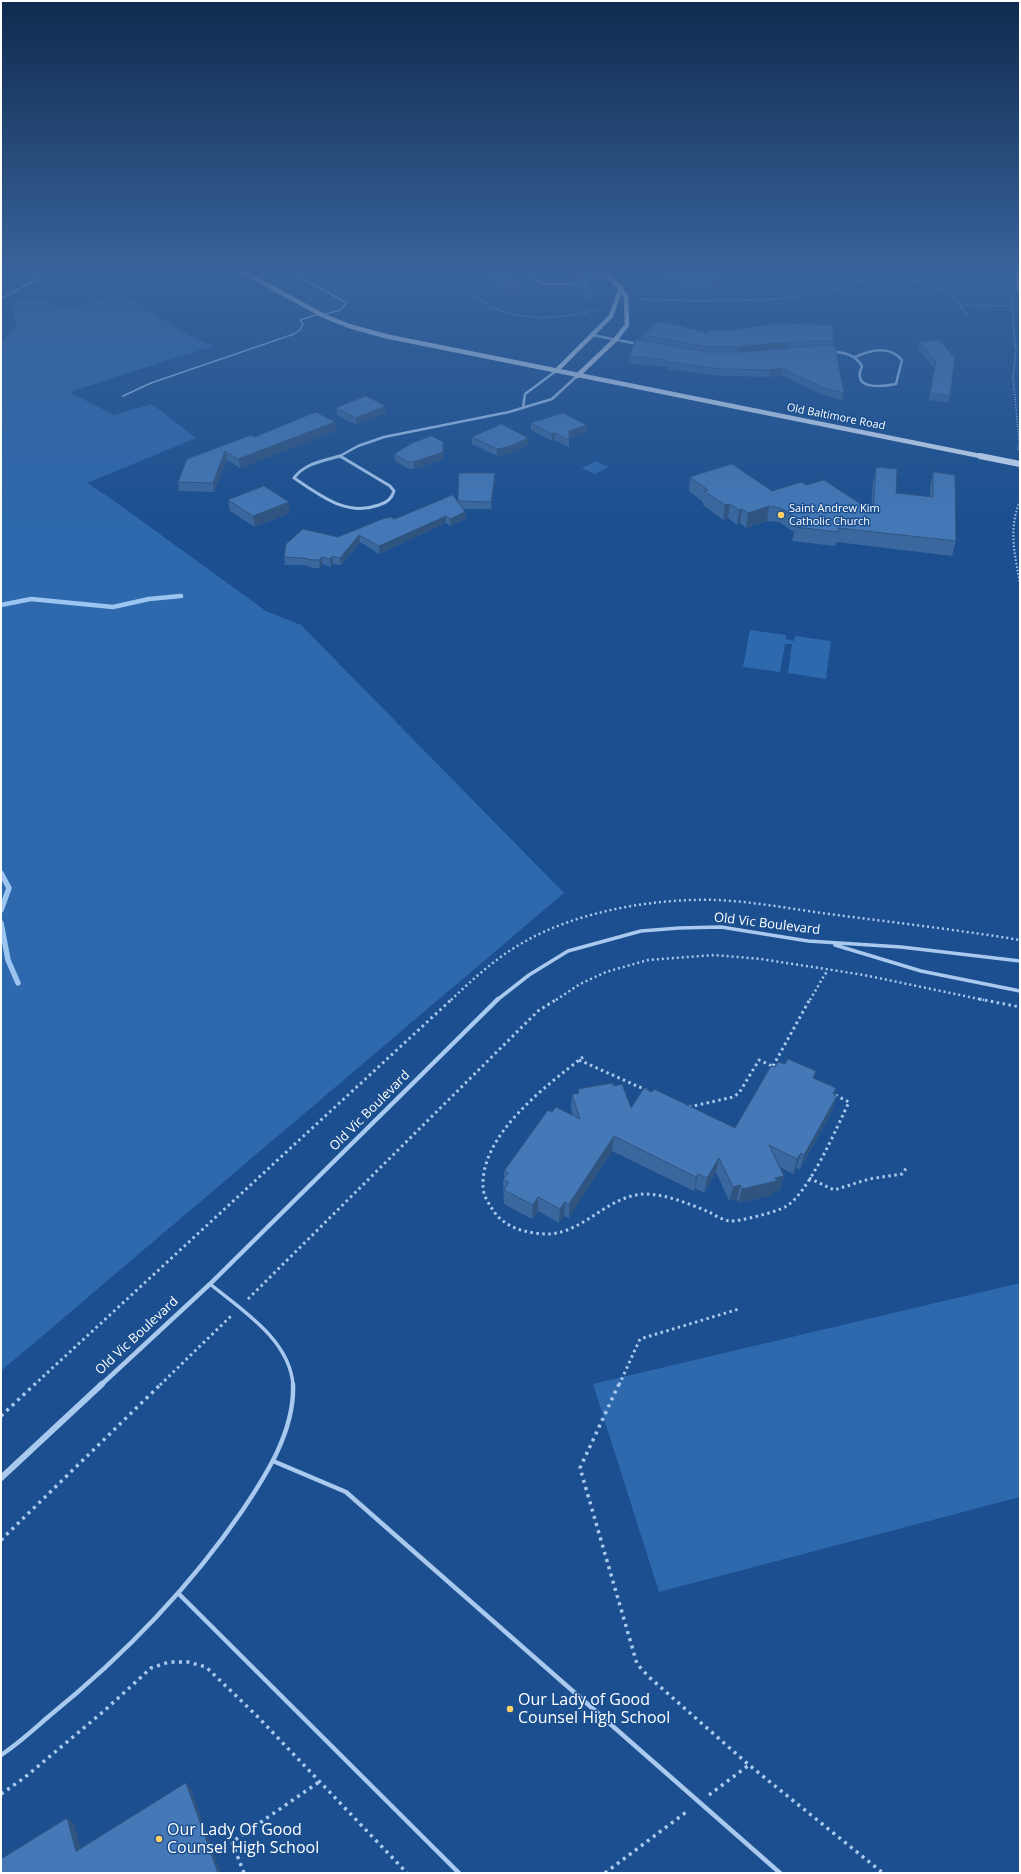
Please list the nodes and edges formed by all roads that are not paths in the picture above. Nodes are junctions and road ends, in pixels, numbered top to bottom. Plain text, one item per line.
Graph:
1 (231, 355) edge
2 (480, 355) edge
3 (572, 355) edge
4 (599, 355) edge
5 (852, 355) edge
6 (859, 355) edge
7 (898, 355) edge
8 (855, 357) junction
9 (556, 371) junction
10 (577, 376) junction
11 (123, 396) dead end
12 (523, 408) junction
13 (340, 456) junction
14 (1020, 464) edge
15 (829, 943) junction
16 (1020, 961) edge
17 (1020, 991) edge
18 (210, 1284) junction
19 (273, 1461) junction
20 (1, 1478) edge
21 (179, 1594) junction
22 (1, 1755) edge
23 (459, 1873) edge
24 (780, 1873) edge

1 - 11 lane
2 - 9 street, Old Baltimore Road
3 - 9 street
4 - 10 street
5 - 8 street
6 - 8 street
7 - 8 street
9 - 10 street, Old Baltimore Road
9 - 12 street
10 - 12 street
10 - 14 street, Old Baltimore Road
12 - 13 street
13 - 13 street
15 - 16 street, Old Vic Boulevard
15 - 17 street, Old Vic Boulevard
15 - 18 street, Old Vic Boulevard
18 - 19 lane
18 - 20 street, Old Vic Boulevard
19 - 21 lane
19 - 24 lane
21 - 22 lane
21 - 23 lane

